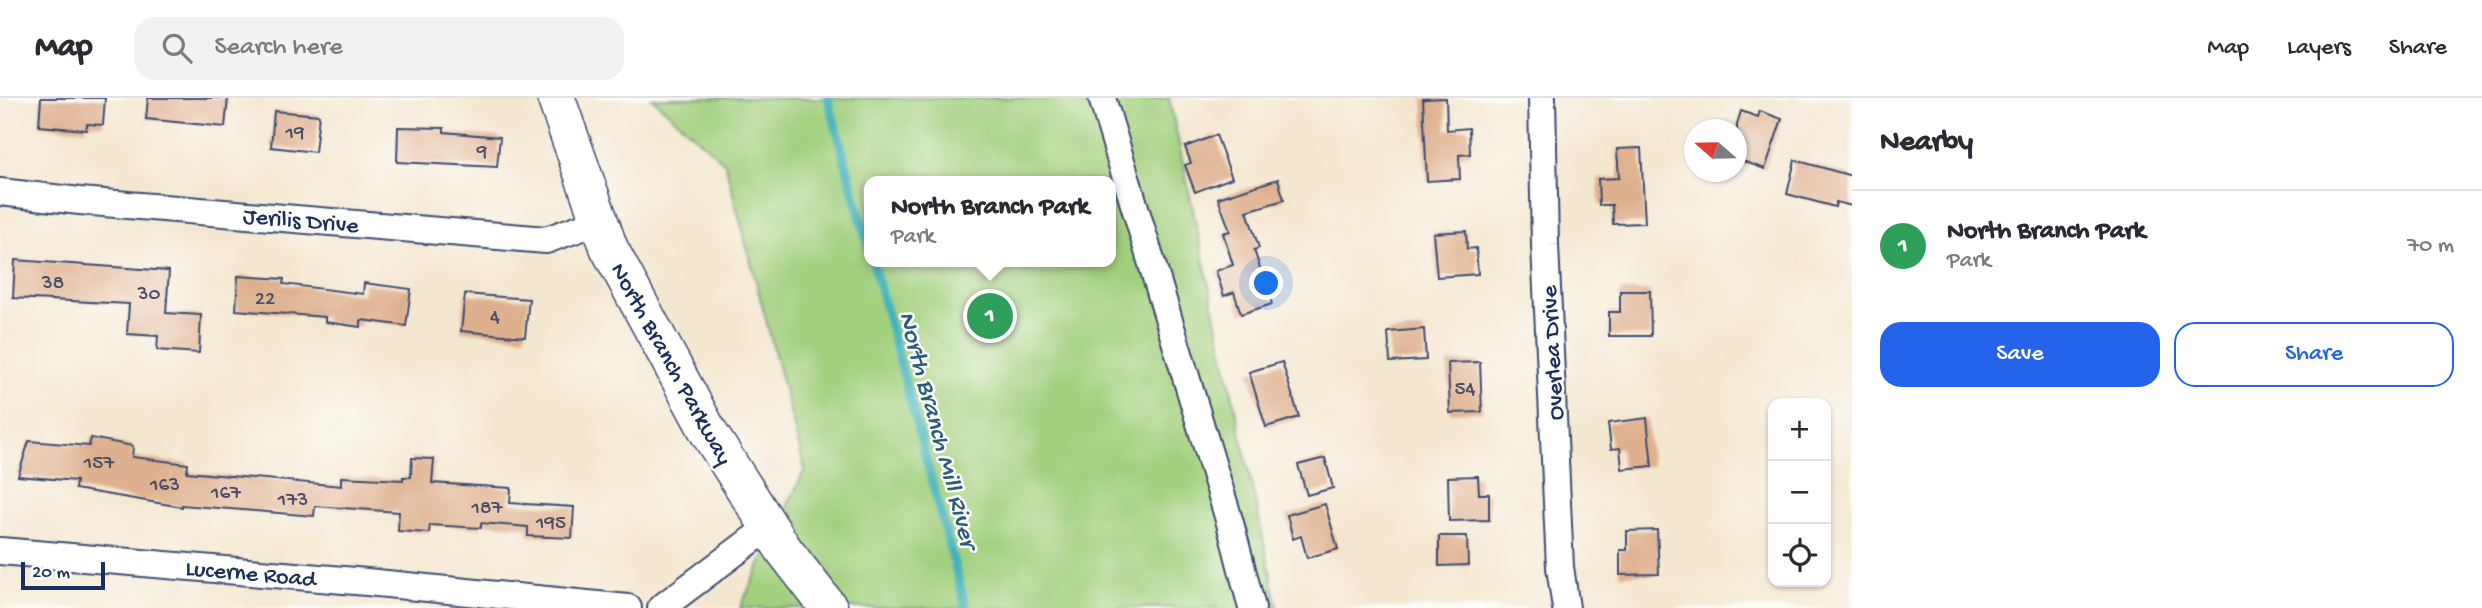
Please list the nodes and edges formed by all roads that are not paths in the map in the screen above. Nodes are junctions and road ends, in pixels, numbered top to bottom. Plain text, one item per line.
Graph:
1 (556, 98) edge
2 (1102, 98) edge
3 (1542, 98) edge
4 (0, 192) edge
5 (599, 221) junction
6 (769, 527) junction
7 (0, 551) edge
8 (628, 608) edge
9 (661, 608) edge
10 (829, 608) edge
11 (1252, 608) edge
12 (1566, 608) edge

1 - 5 street, North Branch Parkway
2 - 11 street
3 - 12 street, Overlea Drive
4 - 5 street, Jerilis Drive
5 - 6 street, North Branch Parkway
6 - 9 street
6 - 10 street, North Branch Parkway
7 - 8 street, Lucerne Road

